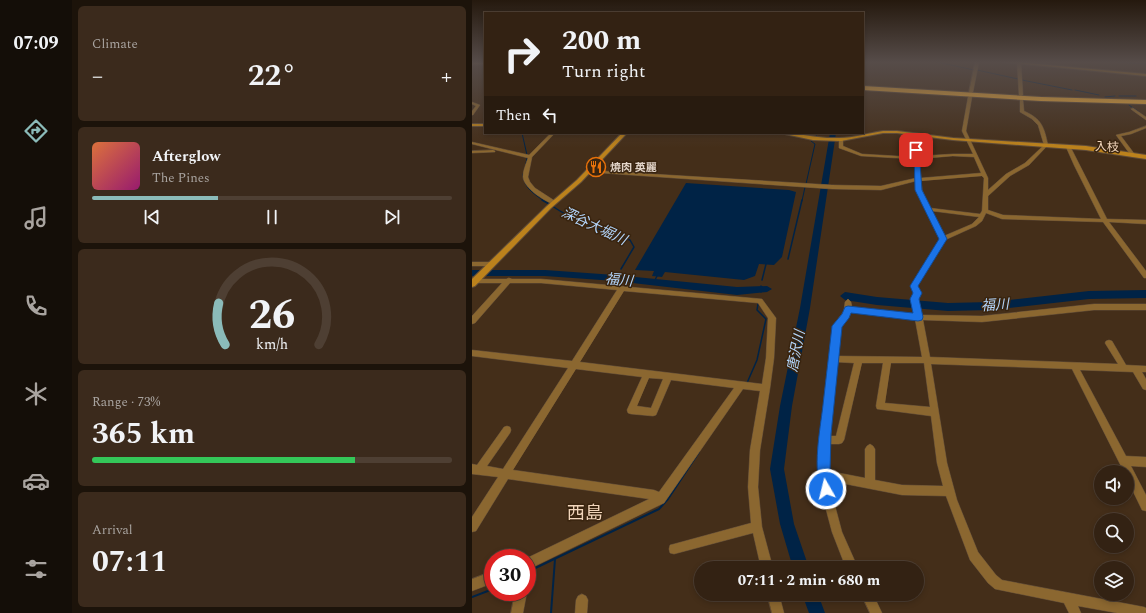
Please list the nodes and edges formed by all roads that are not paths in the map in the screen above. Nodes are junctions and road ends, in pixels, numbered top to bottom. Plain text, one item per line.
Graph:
1 (902, 91) edge
2 (972, 91) edge
3 (1021, 91) edge
4 (1146, 102) edge
5 (472, 103) edge
6 (1133, 109) dead end
7 (472, 114) edge
8 (1146, 119) edge
9 (472, 125) edge
10 (484, 125) edge
11 (1146, 128) edge
12 (552, 134) edge
13 (623, 134) edge
14 (786, 134) edge
15 (912, 134) junction
16 (967, 139) junction
17 (840, 140) junction
18 (472, 143) edge
19 (1046, 145) junction
20 (1068, 147) junction
21 (497, 150) junction
22 (472, 152) edge
23 (976, 156) junction
24 (1134, 156) junction
25 (530, 157) junction
26 (1146, 157) edge
27 (916, 158) junction
28 (587, 171) junction
29 (984, 174) junction
30 (918, 180) junction
31 (986, 196) junction
32 (553, 202) junction
33 (928, 209) junction
34 (983, 213) junction
35 (1105, 221) junction
36 (1146, 222) edge
37 (943, 239) junction
38 (472, 264) edge
39 (491, 265) junction
40 (1146, 276) edge
41 (509, 280) junction
42 (474, 281) edge
43 (622, 288) junction
44 (1146, 307) edge
45 (918, 316) junction
46 (472, 321) edge
47 (1109, 342) dead end
48 (472, 353) edge
49 (859, 359) junction
50 (834, 360) junction
51 (887, 360) junction
52 (927, 360) junction
53 (575, 364) junction
54 (1075, 366) junction
55 (1124, 368) junction
56 (1135, 368) junction
57 (1146, 369) edge
58 (647, 374) junction
59 (668, 376) junction
60 (741, 385) junction
61 (1146, 386) edge
62 (766, 388) junction
63 (934, 412) junction
64 (507, 430) dead end
65 (825, 440) junction
66 (870, 449) dead end
67 (1124, 461) junction
68 (1146, 462) edge
69 (476, 469) edge
70 (506, 473) junction
71 (824, 475) junction
72 (870, 484) junction
73 (949, 491) junction
74 (660, 499) junction
75 (1146, 506) edge
76 (757, 527) junction
77 (472, 528) edge
78 (674, 549) dead end
79 (536, 560) edge
80 (765, 561) edge
81 (849, 561) edge
82 (484, 580) edge
83 (472, 585) edge
84 (1068, 598) junction
85 (582, 600) dead end
86 (519, 601) edge
87 (774, 601) edge
88 (870, 601) edge
89 (776, 612) edge
90 (517, 613) edge
91 (581, 613) edge
92 (876, 613) edge
93 (1075, 613) edge
94 (1144, 613) edge

1 - 4 highway
2 - 16 street
3 - 19 street
5 - 7 street
6 - 8 street
9 - 10 street
11 - 24 street
12 - 25 street
13 - 28 street
14 - 17 street
15 - 16 street
15 - 17 street
15 - 27 street
16 - 19 street
16 - 23 street
17 - 27 street
18 - 21 street
19 - 20 street
19 - 31 street
20 - 24 street
20 - 35 street
21 - 22 street
21 - 25 street
23 - 27 street
23 - 29 street
24 - 26 street
25 - 32 street
27 - 30 street
28 - 30 street
28 - 32 street
29 - 30 street
29 - 31 street
30 - 33 street
31 - 34 street
32 - 39 street
33 - 34 street
33 - 37 street
34 - 35 street
34 - 37 street
35 - 36 street
35 - 40 street
37 - 45 street
38 - 39 street
39 - 42 street
41 - 42 street
41 - 43 street
41 - 46 street
43 - 53 street
43 - 62 street
44 - 45 street
45 - 50 street
45 - 52 street
47 - 55 street
48 - 53 street
49 - 50 street
49 - 51 street
49 - 65 street
50 - 65 street
51 - 52 street
51 - 63 street
52 - 54 street
52 - 63 street
53 - 58 street
53 - 70 street
54 - 55 street
54 - 67 street
55 - 56 street
56 - 57 street
56 - 61 street
58 - 59 street
58 - 59 street
59 - 60 street
60 - 62 street
60 - 74 street
62 - 76 street
63 - 73 street
64 - 69 street
65 - 71 street
66 - 72 street
67 - 68 street
67 - 75 street
69 - 70 street
70 - 74 street
70 - 77 street
71 - 72 street
71 - 81 street
72 - 73 street
73 - 84 street
74 - 79 street
76 - 78 street
76 - 80 street
82 - 83 street
84 - 93 street
84 - 94 street
85 - 91 street
86 - 90 street
87 - 89 street
88 - 92 street

